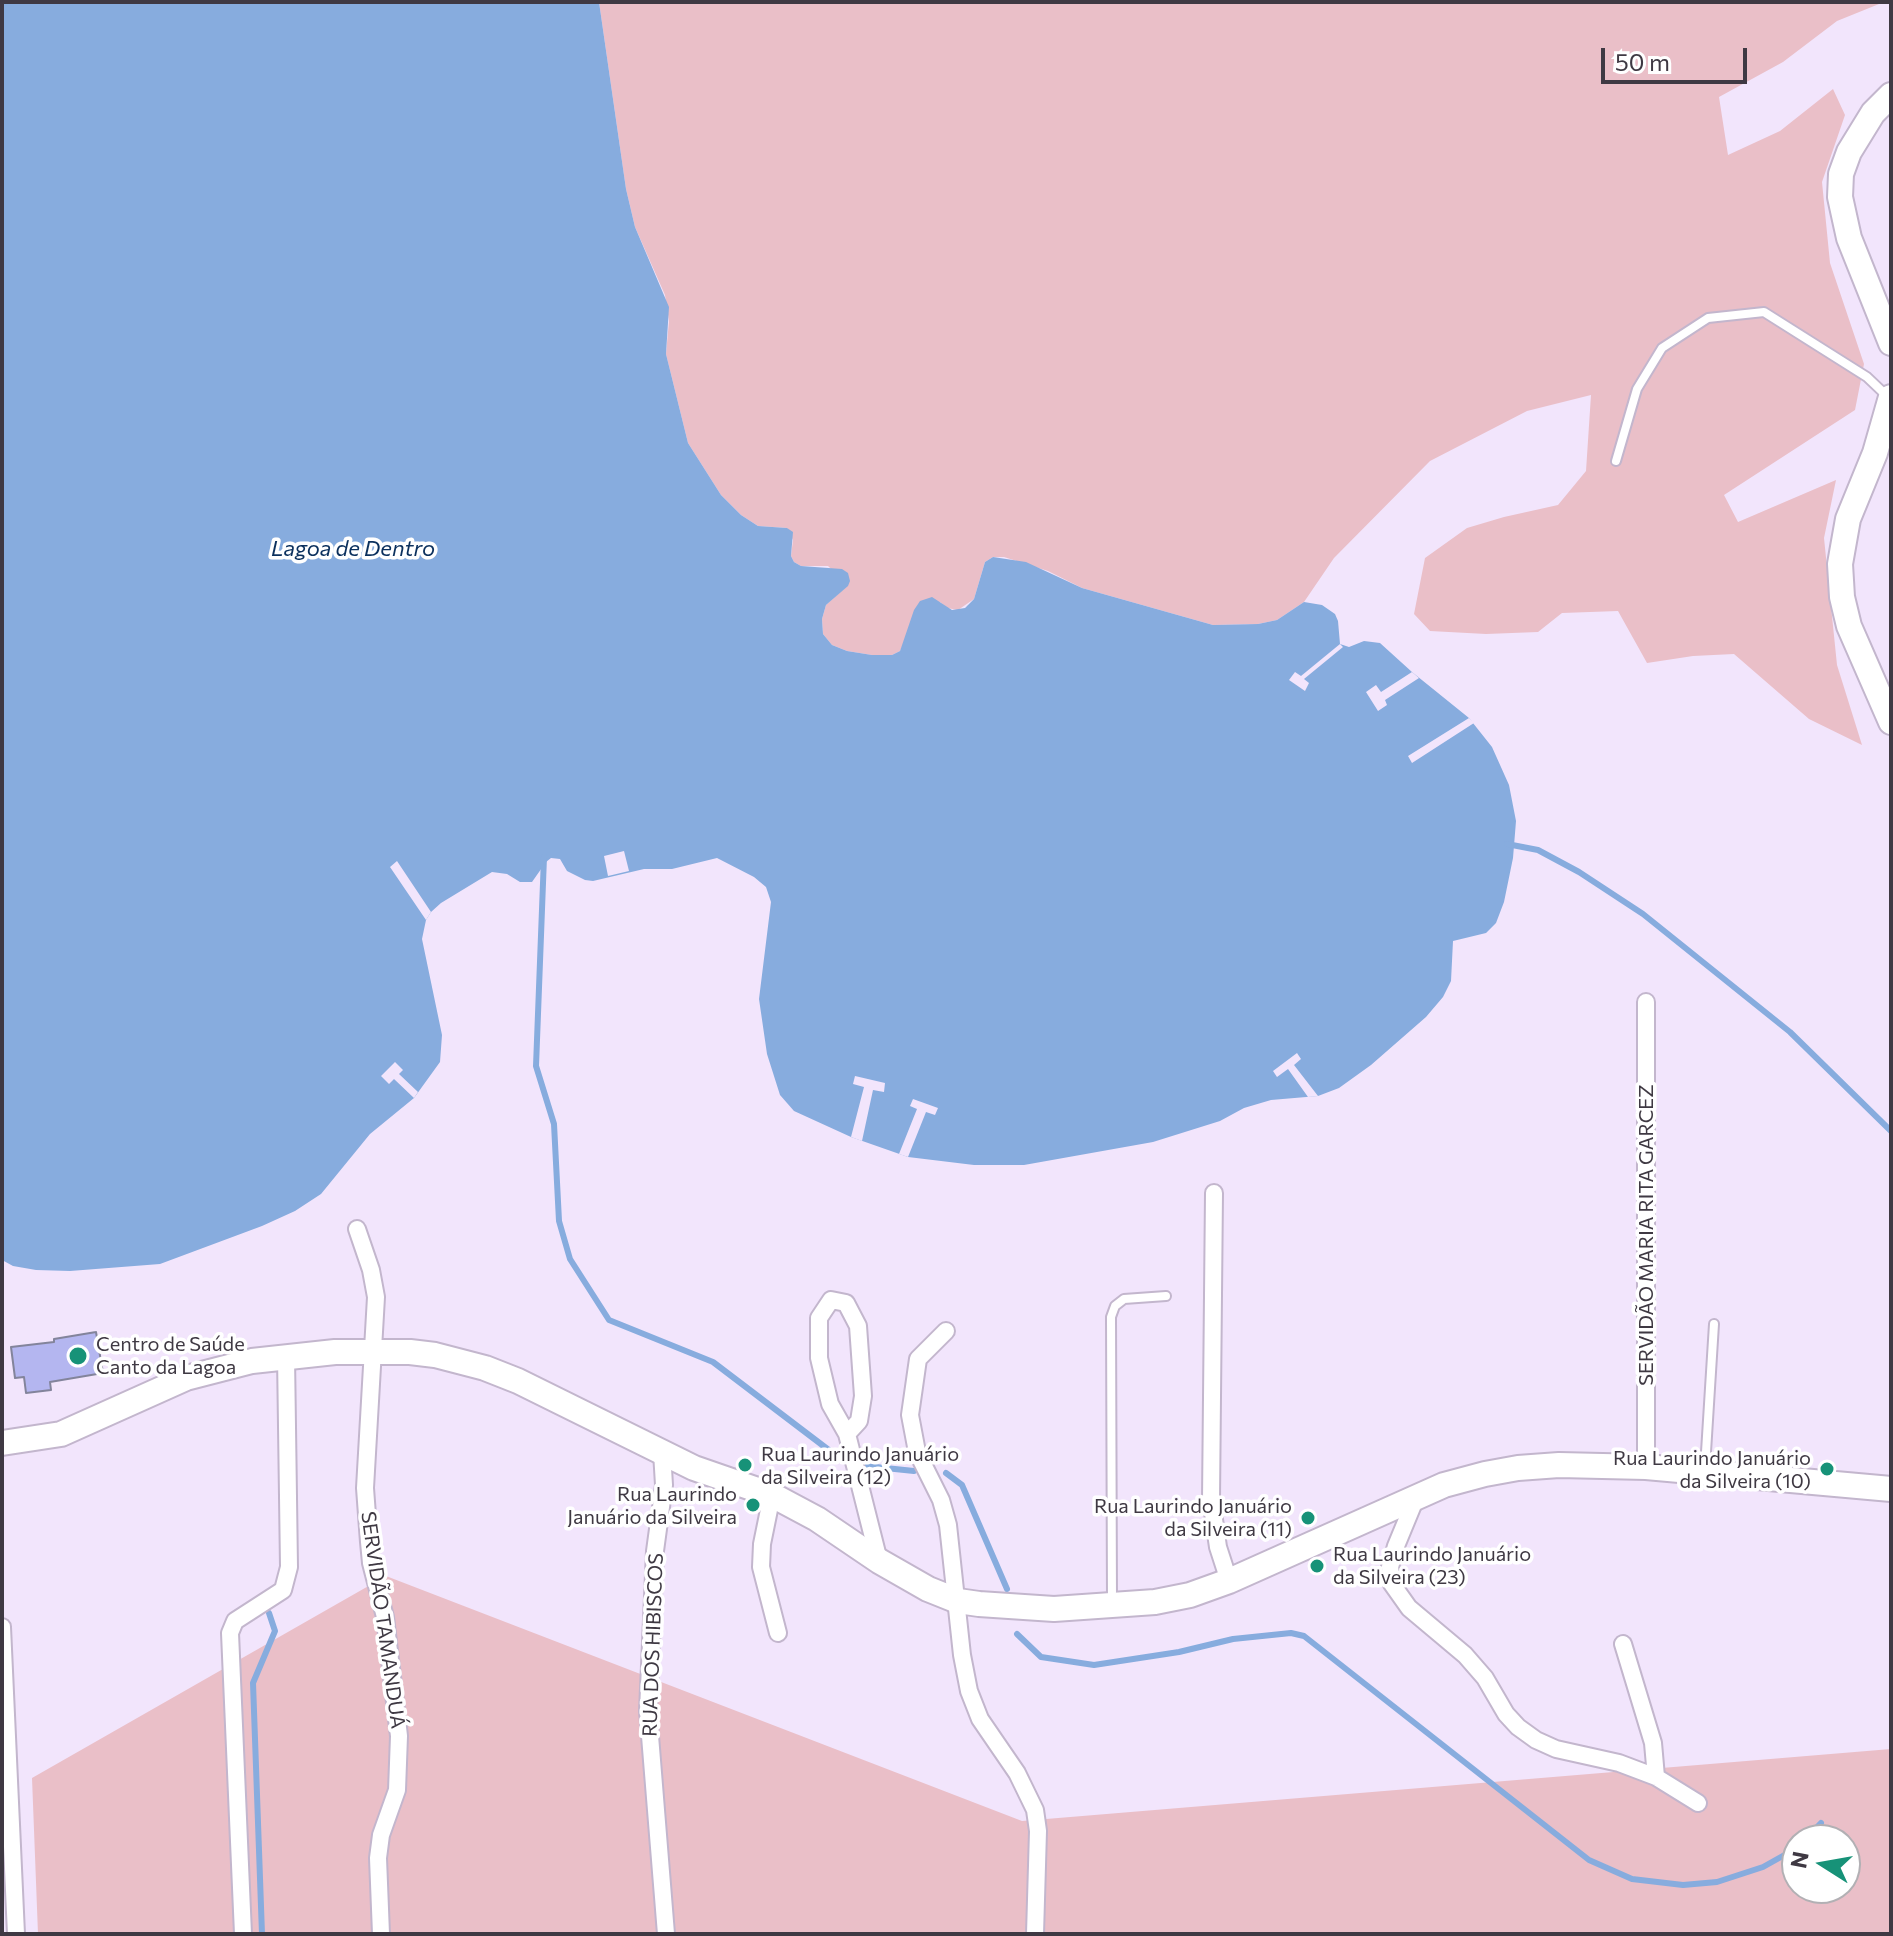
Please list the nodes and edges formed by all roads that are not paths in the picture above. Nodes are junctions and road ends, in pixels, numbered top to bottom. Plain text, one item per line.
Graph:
1 (1891, 95) edge
2 (1891, 343) edge
3 (1891, 399) edge
4 (1616, 461) dead end
5 (1891, 722) edge
6 (1646, 1002) dead end
7 (1214, 1193) dead end
8 (357, 1229) dead end
9 (1166, 1296) dead end
10 (1714, 1324) dead end
11 (946, 1331) dead end
12 (374, 1351) junction
13 (286, 1356) junction
14 (847, 1434) junction
15 (2, 1443) edge
16 (662, 1452) junction
17 (1646, 1467) junction
18 (1705, 1473) junction
19 (1891, 1489) edge
20 (772, 1495) junction
21 (1415, 1500) junction
22 (879, 1561) junction
23 (1229, 1581) junction
24 (958, 1601) junction
25 (1112, 1606) junction
26 (2, 1627) edge
27 (778, 1633) dead end
28 (1623, 1644) dead end
29 (1656, 1777) junction
30 (1698, 1803) dead end
31 (6, 1824) edge
32 (16, 1934) edge
33 (243, 1934) edge
34 (381, 1934) edge
35 (666, 1934) edge
36 (1035, 1934) edge

1 - 2 main road
3 - 4 lane
3 - 5 main road
6 - 17 street, SERVIDÃO MARIA RITA GARCEZ
7 - 23 street
8 - 12 street, SERVIDÃO TAMANDUÁ
9 - 25 lane
10 - 18 lane
11 - 24 street
12 - 13 main road
12 - 16 main road
12 - 34 street, SERVIDÃO TAMANDUÁ
13 - 15 main road
13 - 33 street
14 - 14 street
14 - 22 street
16 - 20 main road
16 - 35 street, RUA DOS HIBISCOS
17 - 18 main road
17 - 21 main road
18 - 19 main road
20 - 22 main road
20 - 27 street
21 - 23 main road
21 - 29 street
22 - 24 main road
23 - 25 main road
24 - 25 main road
24 - 36 street
26 - 31 street
28 - 29 street
29 - 30 street
31 - 32 street

